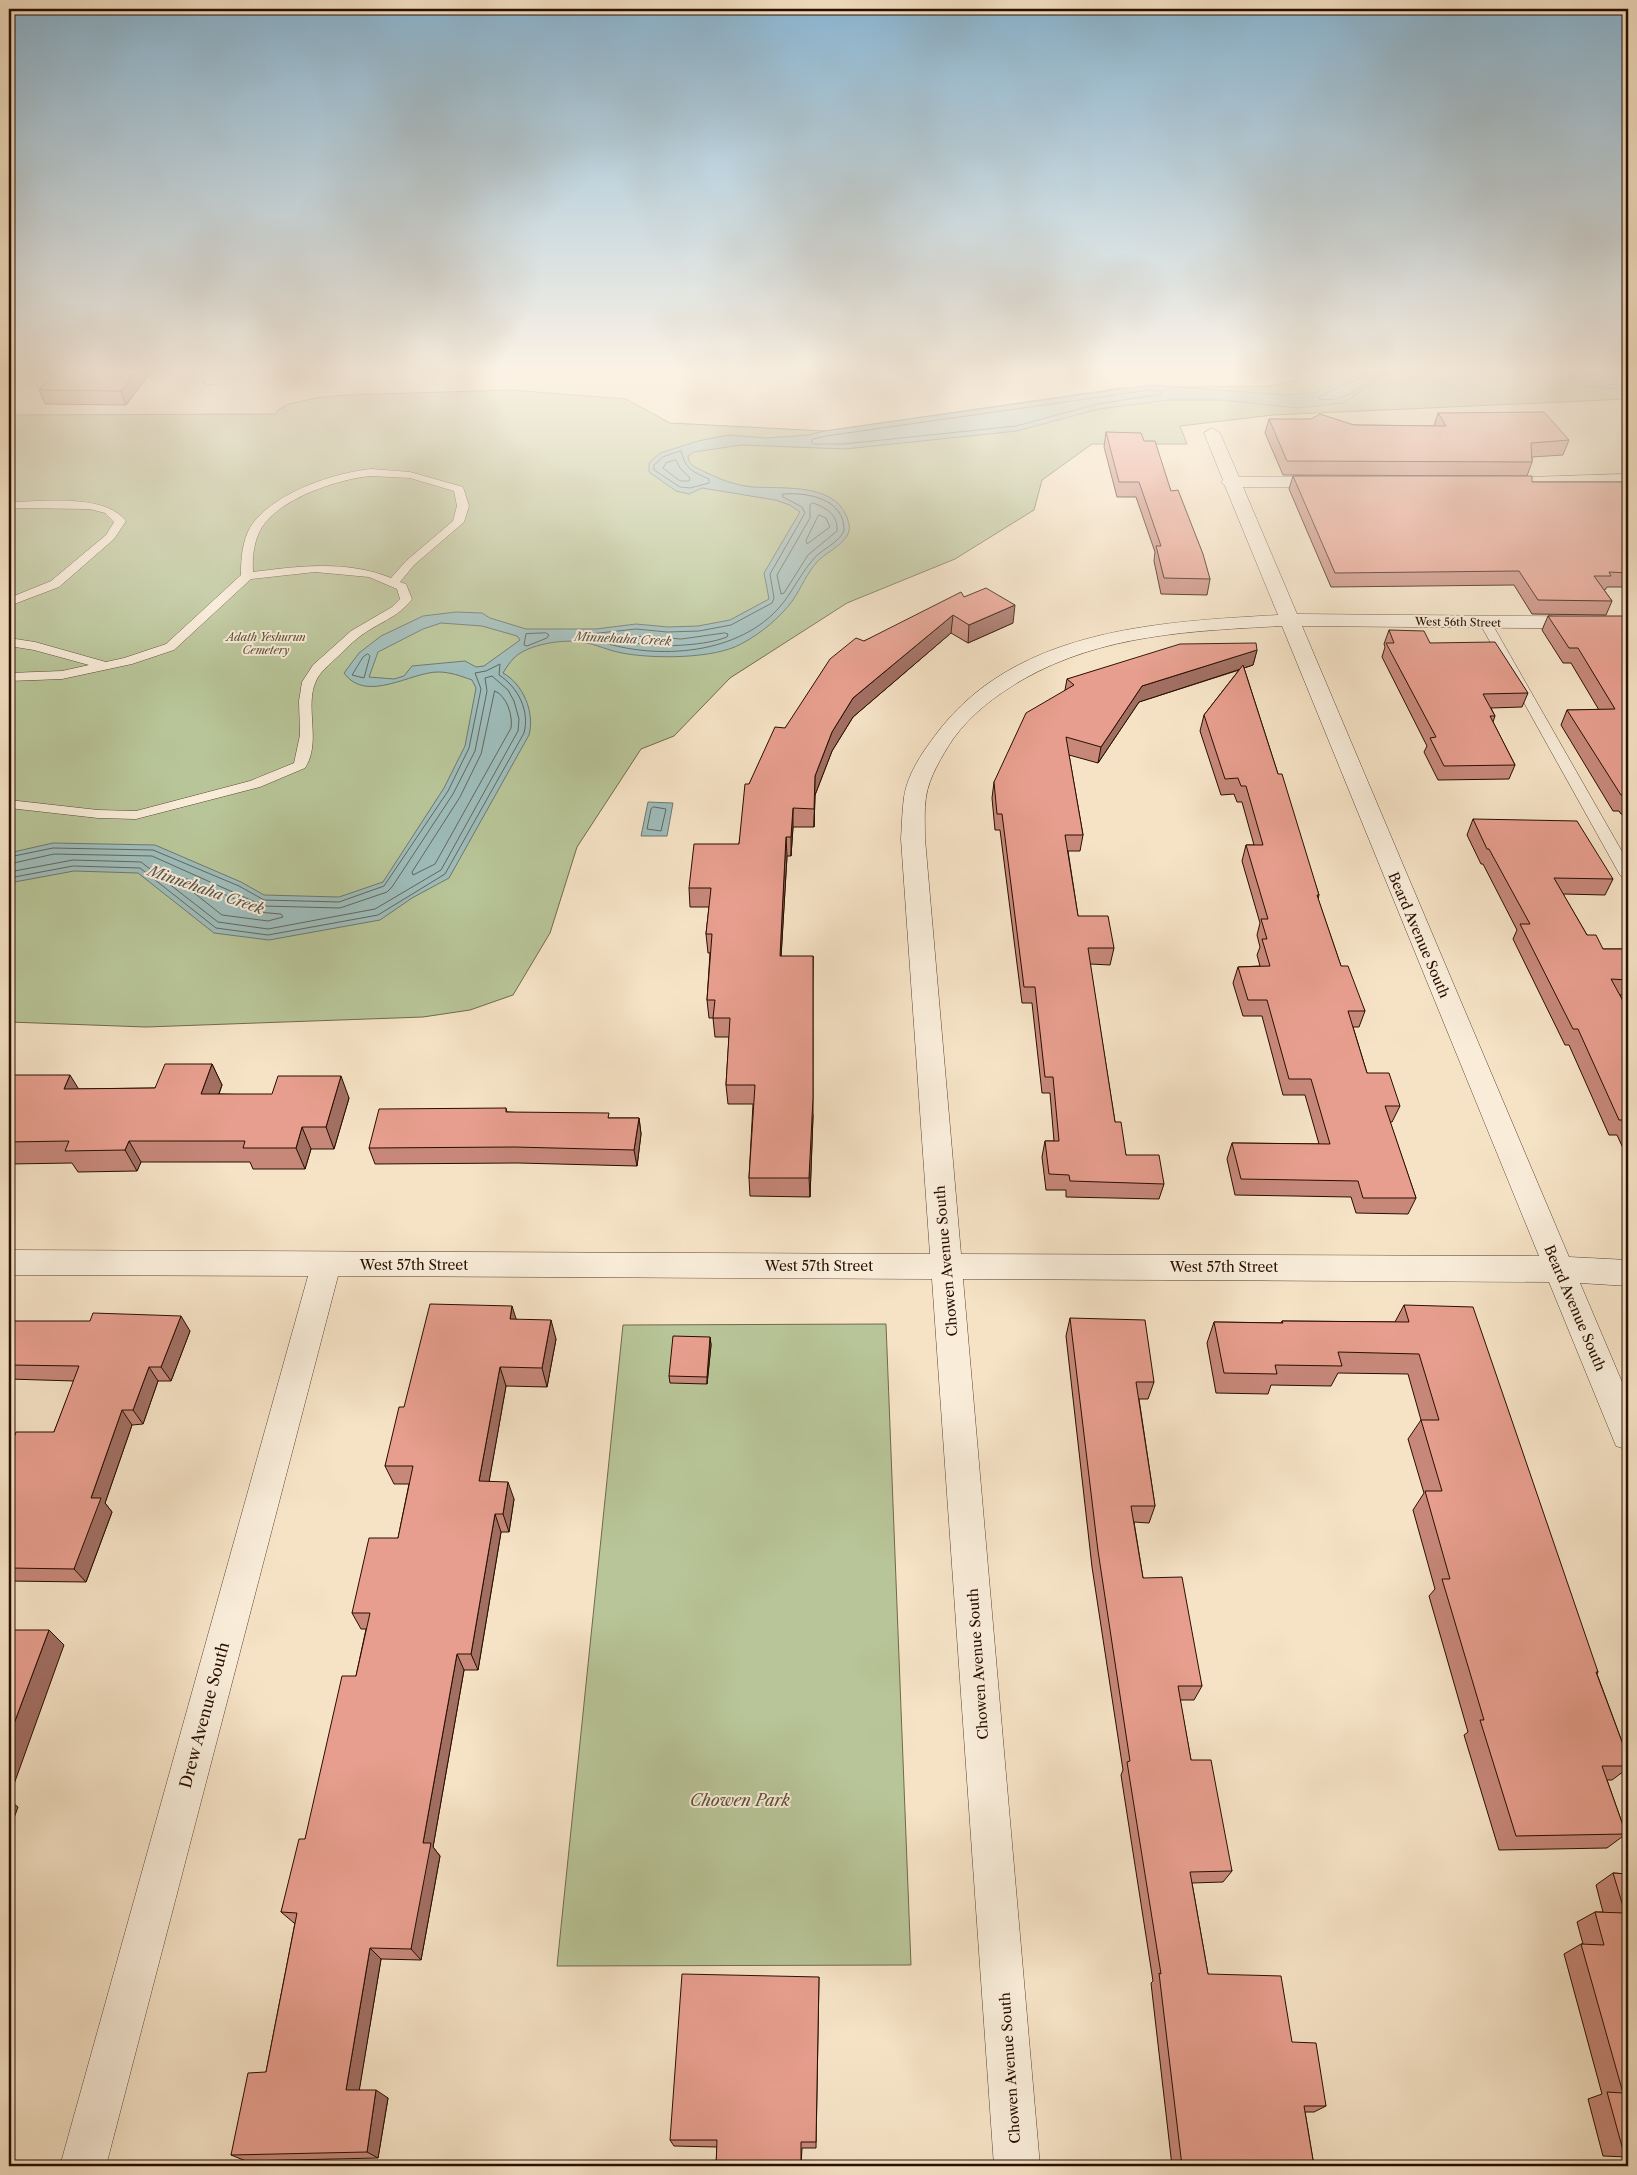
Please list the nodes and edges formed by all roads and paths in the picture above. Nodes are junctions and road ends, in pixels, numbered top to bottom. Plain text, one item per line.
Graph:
1 (1225, 470) edge
2 (1628, 479) edge
3 (1230, 482) junction
4 (1349, 482) edge
5 (1517, 482) edge
6 (9, 505) edge
7 (248, 576) junction
8 (393, 583) junction
9 (9, 602) edge
10 (1288, 620) junction
11 (1485, 622) junction
12 (1628, 623) edge
13 (9, 642) edge
14 (105, 666) junction
15 (9, 677) edge
16 (9, 804) edge
17 (1628, 875) edge
18 (9, 1262) edge
19 (326, 1265) junction
20 (946, 1265) junction
21 (1559, 1269) junction
22 (1628, 1273) edge
23 (1628, 1436) edge
24 (82, 2166) edge
25 (1017, 2166) edge

1 - 3 street, Beard Avenue South
2 - 5 street
3 - 4 street
3 - 10 street, Beard Avenue South
6 - 9 lane
7 - 8 lane
7 - 8 lane
7 - 14 lane
8 - 16 lane
10 - 11 street, West 56th Street
10 - 20 street, Chowen Avenue South
10 - 21 street, Beard Avenue South
11 - 12 street, West 56th Street
11 - 17 lane
13 - 14 lane
14 - 15 lane
18 - 19 street, West 57th Street
19 - 20 street, West 57th Street
19 - 24 street, Drew Avenue South
20 - 21 street, West 57th Street
20 - 25 street, Chowen Avenue South
21 - 22 street, West 57th Street
21 - 23 street, Beard Avenue South

